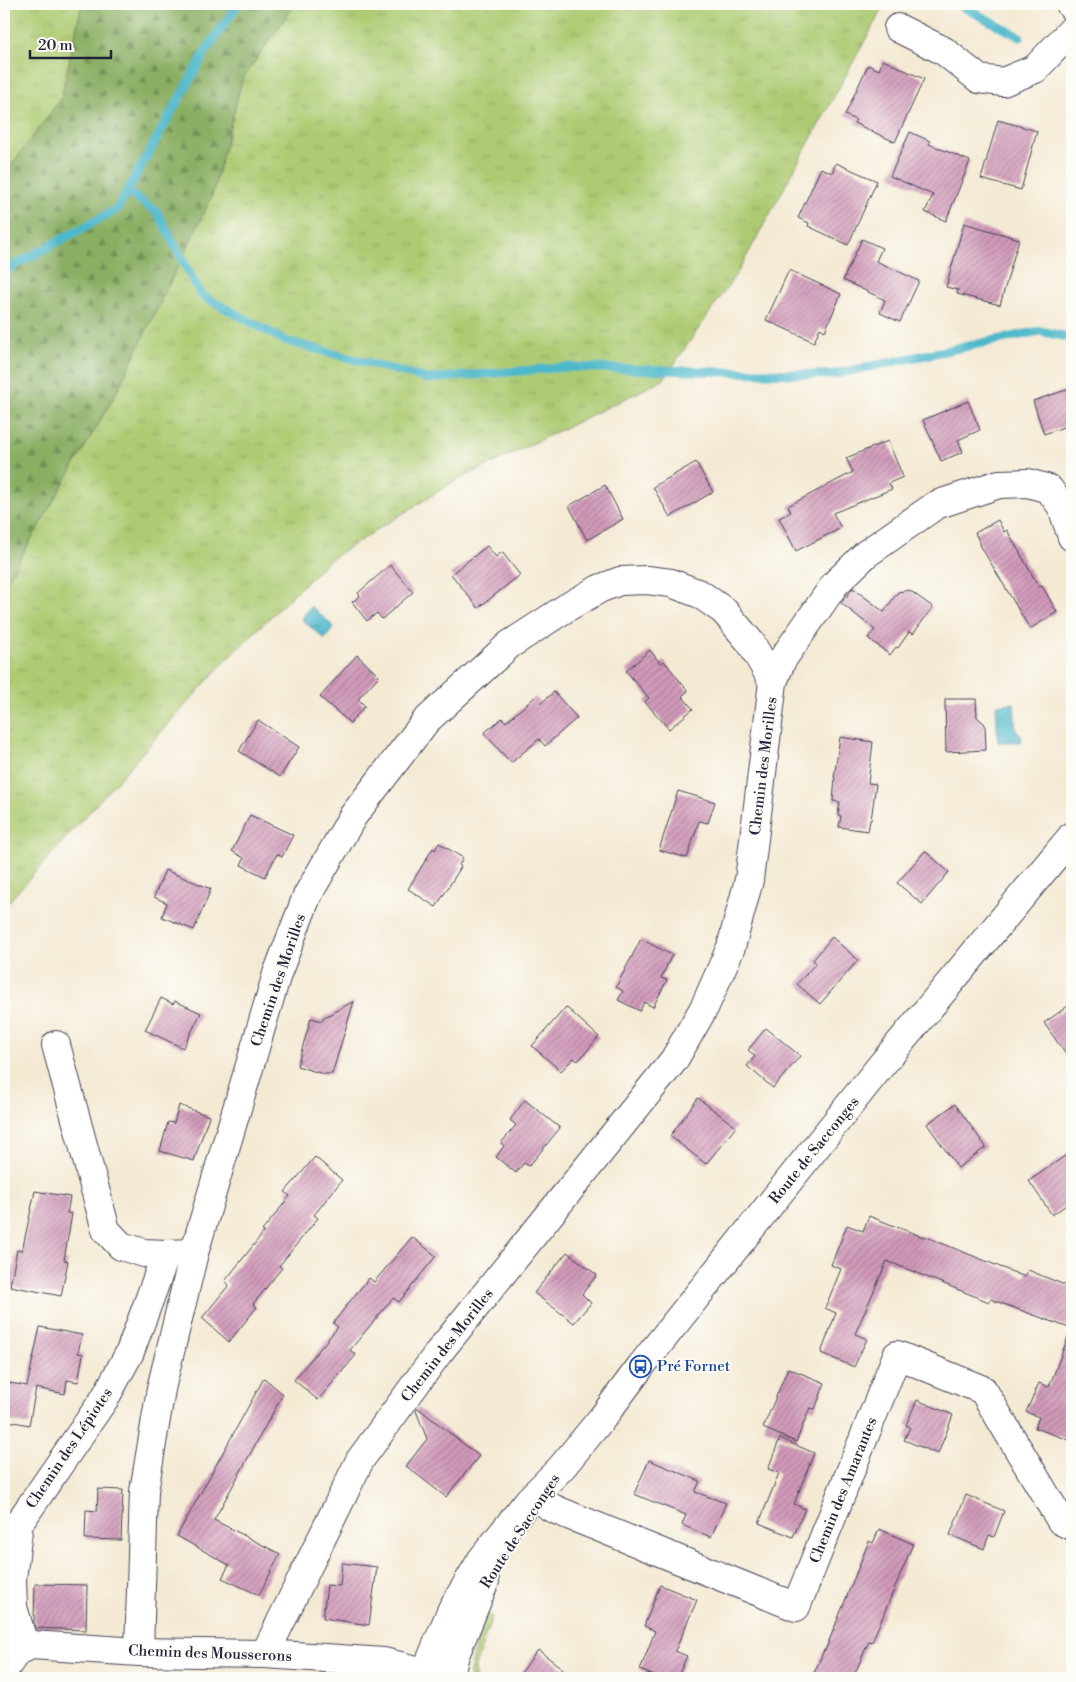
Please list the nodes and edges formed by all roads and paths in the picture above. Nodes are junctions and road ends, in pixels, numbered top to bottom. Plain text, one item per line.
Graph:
1 (1070, 4) edge
2 (1072, 7) edge
3 (898, 28) dead end
4 (1072, 30) edge
5 (1072, 537) edge
6 (773, 682) junction
7 (1072, 836) edge
8 (56, 1045) dead end
9 (194, 1253) junction
10 (166, 1254) junction
11 (561, 1468) junction
12 (543, 1500) junction
13 (1072, 1526) edge
14 (26, 1648) junction
15 (139, 1652) junction
16 (265, 1654) junction
17 (313, 1668) edge
18 (4, 1670) edge
19 (436, 1672) edge

1 - 2 street
3 - 4 street
5 - 6 street
6 - 9 street, Chemin des Morilles
6 - 16 street, Chemin des Morilles
7 - 11 street, Route de Sacconges
8 - 10 street
9 - 10 street
9 - 15 street, Chemin des Morilles
10 - 14 street, Chemin des Lépiotes
11 - 12 street, Route de Sacconges
11 - 19 street, Route de Sacconges
12 - 13 street, Chemin des Amarantes
12 - 19 street, Route de Sacconges
14 - 15 street, Chemin des Mousserons
14 - 18 street
15 - 16 street, Chemin des Mousserons
16 - 17 street, Chemin des Mousserons
17 - 19 street, Chemin des Mousserons

